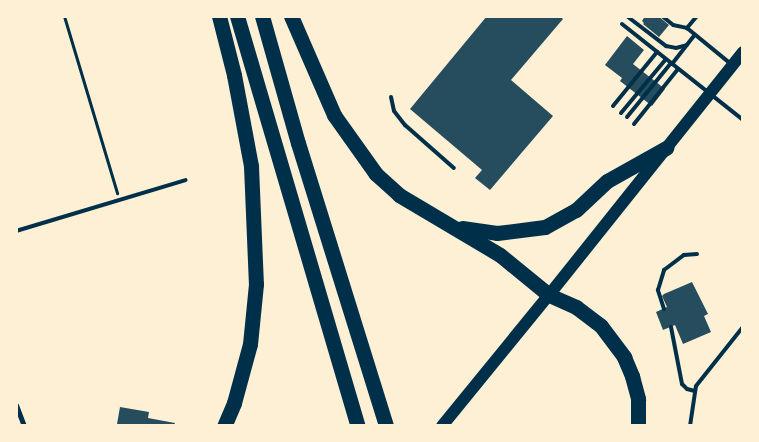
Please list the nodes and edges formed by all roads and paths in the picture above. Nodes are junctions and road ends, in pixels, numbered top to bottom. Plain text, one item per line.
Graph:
1 (64, 16) edge
2 (219, 16) edge
3 (237, 16) edge
4 (262, 16) edge
5 (291, 16) edge
6 (662, 16) edge
7 (697, 16) edge
8 (628, 17) edge
9 (622, 24) dead end
10 (687, 28) junction
11 (696, 35) junction
12 (687, 46) junction
13 (657, 52) junction
14 (743, 52) edge
15 (666, 59) junction
16 (671, 63) junction
17 (733, 65) junction
18 (678, 69) junction
19 (709, 94) junction
20 (391, 97) dead end
21 (613, 106) dead end
22 (621, 113) dead end
23 (627, 118) dead end
24 (743, 120) edge
25 (634, 124) dead end
26 (666, 148) junction
27 (454, 168) dead end
28 (186, 180) dead end
29 (119, 200) junction
30 (454, 226) junction
31 (16, 231) edge
32 (696, 254) dead end
33 (549, 296) junction
34 (664, 309) dead end
35 (672, 327) dead end
36 (743, 327) edge
37 (695, 391) junction
38 (16, 405) edge
39 (24, 426) edge
40 (224, 426) edge
41 (358, 426) edge
42 (386, 426) edge
43 (442, 426) edge
44 (638, 426) edge
45 (690, 426) edge

1 - 29 path
2 - 40 highway
3 - 41 highway
4 - 42 highway
5 - 30 highway
6 - 10 lane
7 - 10 lane
8 - 12 lane
9 - 13 lane
10 - 11 lane
11 - 12 lane
11 - 17 lane
12 - 16 lane
13 - 15 lane
13 - 21 lane
14 - 17 main road
15 - 16 lane
15 - 22 lane
16 - 18 lane
16 - 23 lane
17 - 19 main road
18 - 19 lane
18 - 25 lane
19 - 24 lane
19 - 26 main road
20 - 27 lane
26 - 30 highway
26 - 33 main road
28 - 29 lane
29 - 31 lane
30 - 33 highway
32 - 34 lane
33 - 43 main road
33 - 44 highway
35 - 37 lane
36 - 37 lane
37 - 45 lane
38 - 39 street

